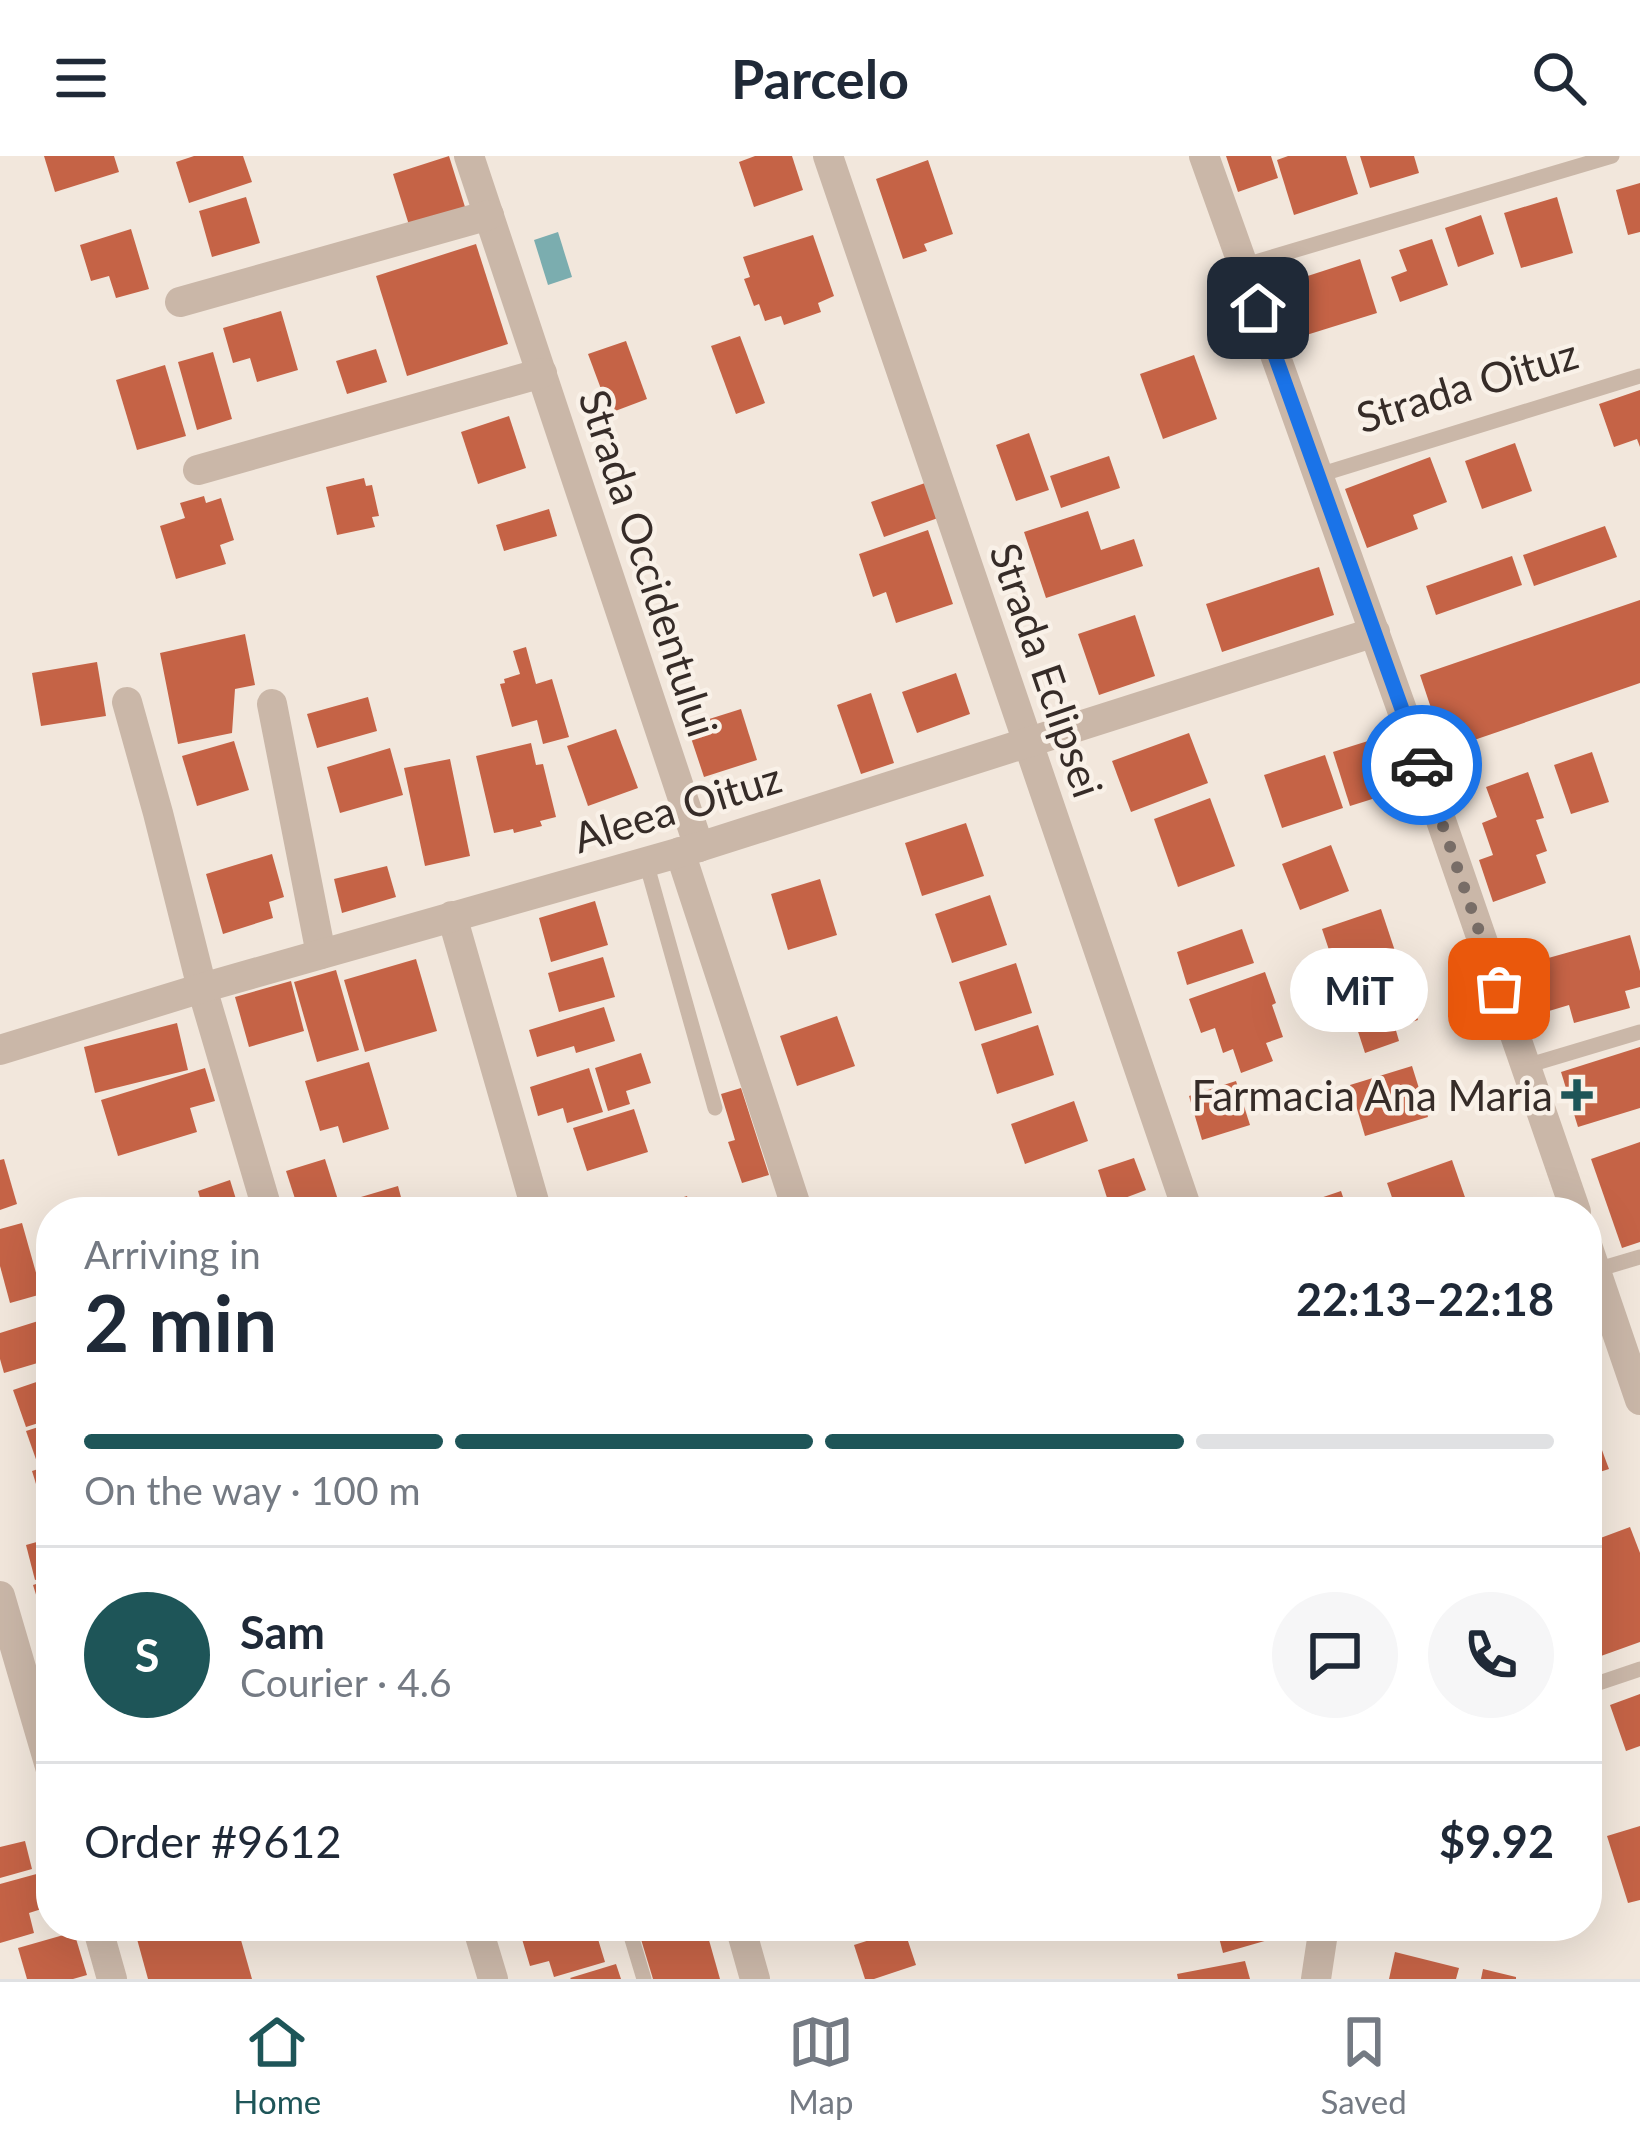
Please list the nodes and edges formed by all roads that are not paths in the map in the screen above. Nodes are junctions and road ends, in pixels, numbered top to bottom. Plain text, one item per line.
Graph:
1 (470, 156) edge
2 (827, 156) edge
3 (1204, 156) edge
4 (1612, 156) edge
5 (489, 215) junction
6 (1242, 266) junction
7 (180, 302) dead end
8 (542, 373) junction
9 (1640, 376) edge
10 (198, 470) dead end
11 (1318, 475) junction
12 (1375, 632) junction
13 (127, 702) dead end
14 (272, 704) dead end
15 (1028, 743) junction
16 (689, 850) junction
17 (646, 862) junction
18 (452, 916) junction
19 (321, 954) junction
20 (202, 988) junction
21 (1640, 1033) edge
22 (0, 1051) edge
23 (1526, 1066) junction
24 (715, 1108) dead end
25 (264, 1197) edge
26 (533, 1197) edge
27 (793, 1197) edge
28 (1183, 1197) edge
29 (1571, 1197) edge
30 (1602, 1257) edge
31 (1640, 1257) edge
32 (1602, 1289) edge
33 (1640, 1400) edge
34 (0, 1596) edge
35 (1640, 1669) edge
36 (1602, 1682) edge
37 (36, 1719) edge
38 (101, 1941) edge
39 (482, 1941) edge
40 (633, 1941) edge
41 (744, 1941) edge
42 (1322, 1941) edge
43 (112, 1979) edge
44 (493, 1979) edge
45 (644, 1979) edge
46 (755, 1979) edge
47 (1316, 1979) edge

1 - 5 street, Strada Occidentului
2 - 15 street, Strada Eclipsei
3 - 6 street, Strada Oituz
4 - 6 lane
5 - 7 street
5 - 8 street, Strada Occidentului
6 - 11 street, Strada Oituz
8 - 10 street, Strada Occidentului
8 - 16 street, Strada Occidentului
9 - 11 lane, Strada Oituz
11 - 12 street, Strada Oituz
12 - 15 street, Aleea Oituz
12 - 23 street, Strada Oituz
13 - 20 street
14 - 19 street
15 - 16 street, Aleea Oituz
15 - 28 street, Strada Eclipsei
16 - 17 street, Aleea Oituz
16 - 27 street, Strada Occidentului
17 - 18 street, Aleea Oituz
17 - 24 lane
18 - 19 street, Aleea Oituz
18 - 26 street
19 - 20 street, Aleea Oituz
20 - 22 street, Aleea Oituz
20 - 25 street
21 - 23 lane
23 - 29 street, Strada Oituz
30 - 31 lane
32 - 33 street
34 - 37 street
35 - 36 lane
38 - 43 street
39 - 44 street
40 - 45 lane
41 - 46 street
42 - 47 street

